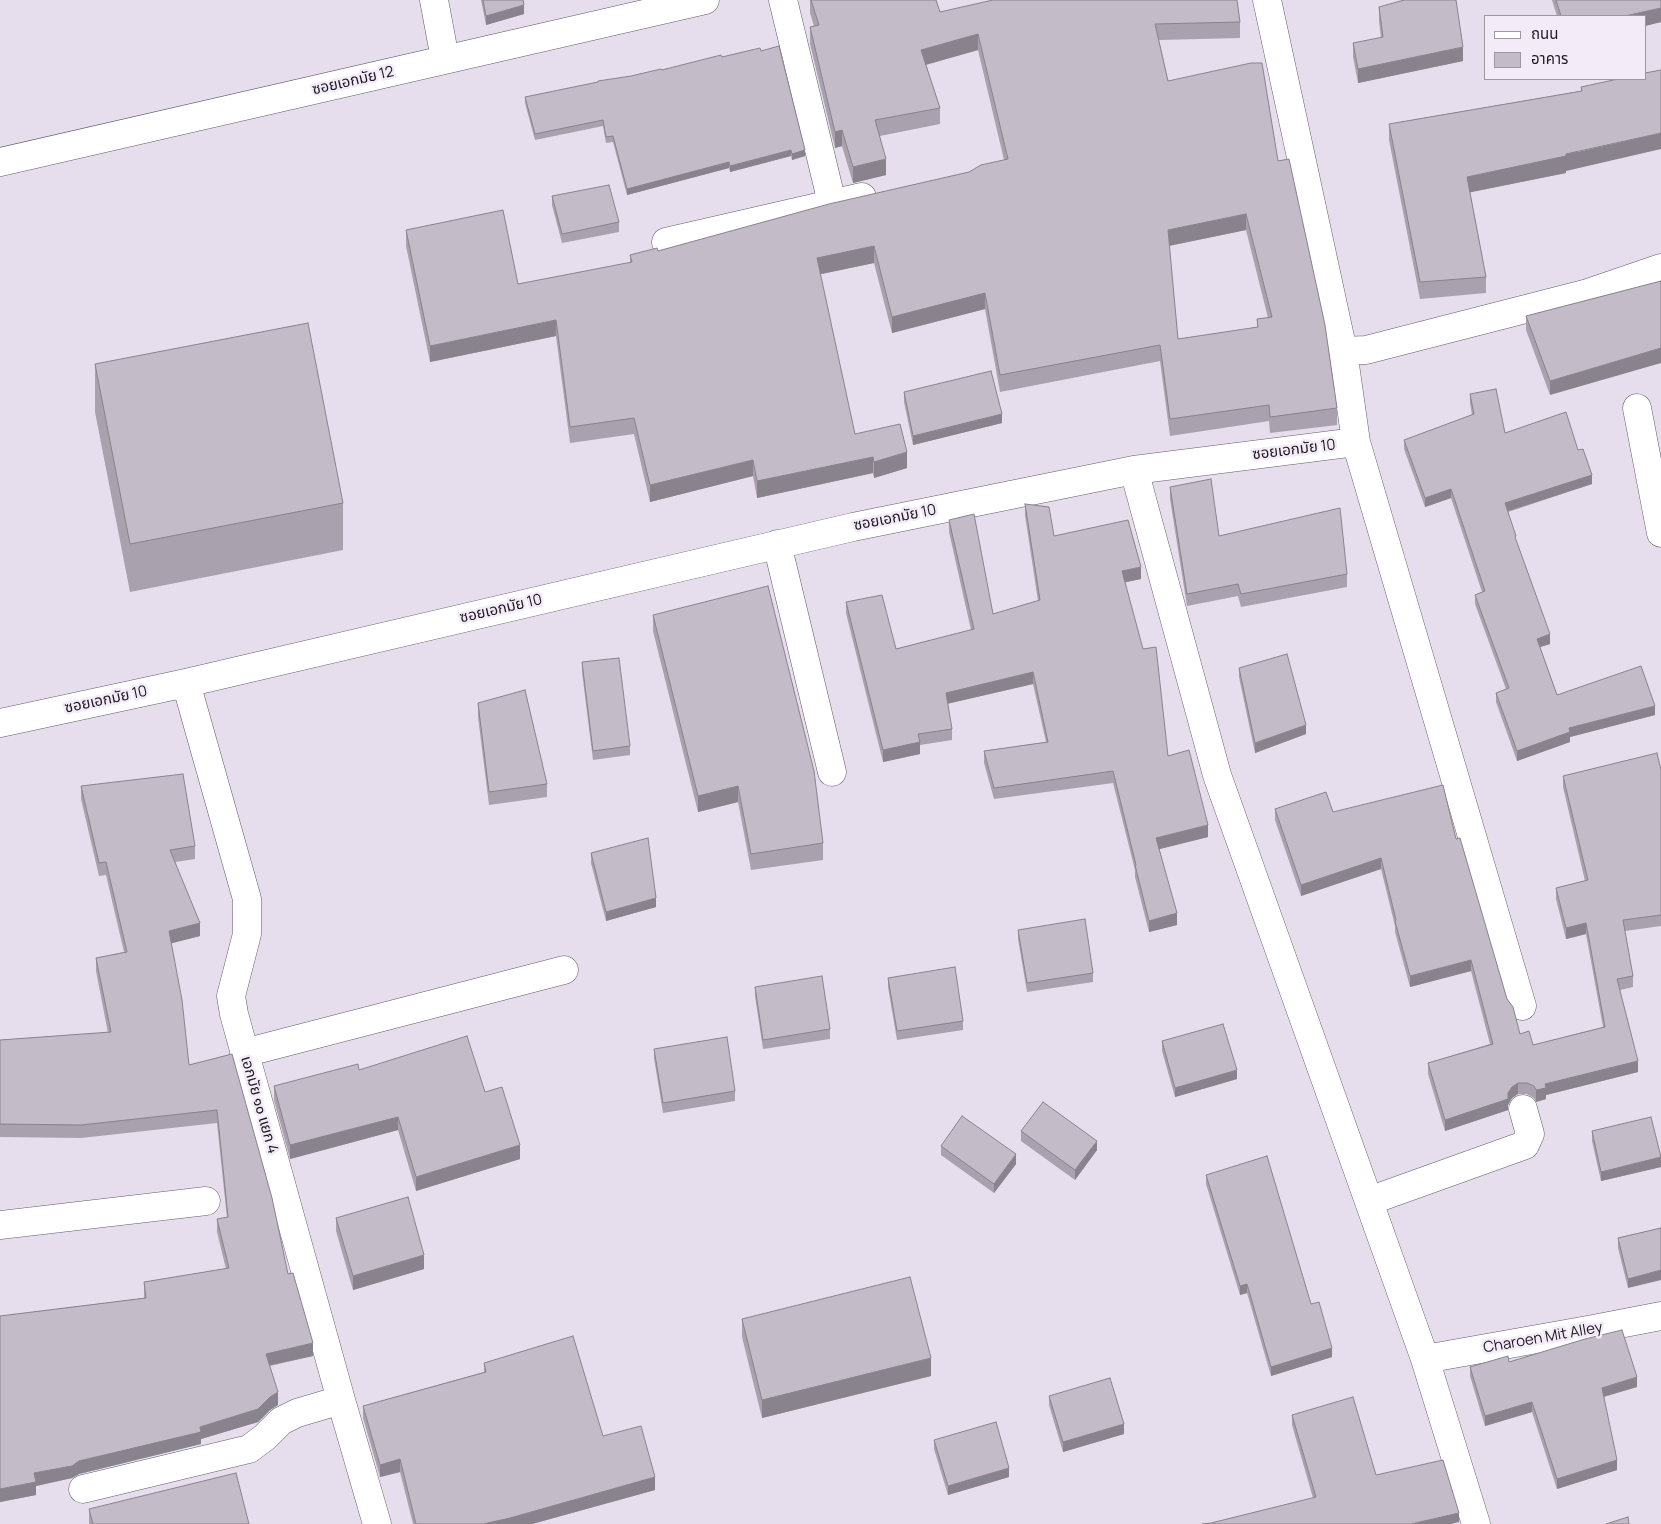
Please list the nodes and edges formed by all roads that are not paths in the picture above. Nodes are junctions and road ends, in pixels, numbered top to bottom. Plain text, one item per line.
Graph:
1 (434, 0) edge
2 (705, 0) edge
3 (783, 0) edge
4 (1267, 0) edge
5 (445, 59) junction
6 (0, 162) edge
7 (889, 190) edge
8 (832, 204) junction
9 (666, 242) dead end
10 (1661, 268) edge
11 (1343, 351) junction
12 (1637, 408) dead end
13 (1356, 442) junction
14 (1134, 470) junction
15 (1661, 532) edge
16 (777, 544) junction
17 (186, 683) junction
18 (0, 723) edge
19 (832, 772) dead end
20 (564, 970) dead end
21 (1522, 1006) dead end
22 (244, 1053) junction
23 (1523, 1109) dead end
24 (206, 1201) dead end
25 (1369, 1201) junction
26 (0, 1225) edge
27 (1661, 1316) edge
28 (1425, 1359) junction
29 (341, 1400) junction
30 (83, 1489) dead end
31 (377, 1524) edge
32 (1476, 1524) edge

1 - 5 street
2 - 5 street, ซอยเอกมัย 12
3 - 8 street
4 - 11 street, ซอยเอกมัย 10
5 - 6 street, ซอยเอกมัย 12
7 - 8 street
8 - 9 street
10 - 11 street
11 - 13 street, ซอยเอกมัย 10
12 - 15 street
13 - 14 street, ซอยเอกมัย 10
13 - 21 street
14 - 16 street, ซอยเอกมัย 10
14 - 25 street
16 - 17 street, ซอยเอกมัย 10
16 - 19 street
17 - 18 street, ซอยเอกมัย 10
17 - 22 street, เอกมัย ๑๐ แยก 4
20 - 22 street
22 - 29 street, เอกมัย ๑๐ แยก 4
23 - 25 street
24 - 26 street
25 - 28 street
27 - 28 street, Charoen Mit Alley
28 - 32 street
29 - 30 street
29 - 31 street, เอกมัย ๑๐ แยก 4

